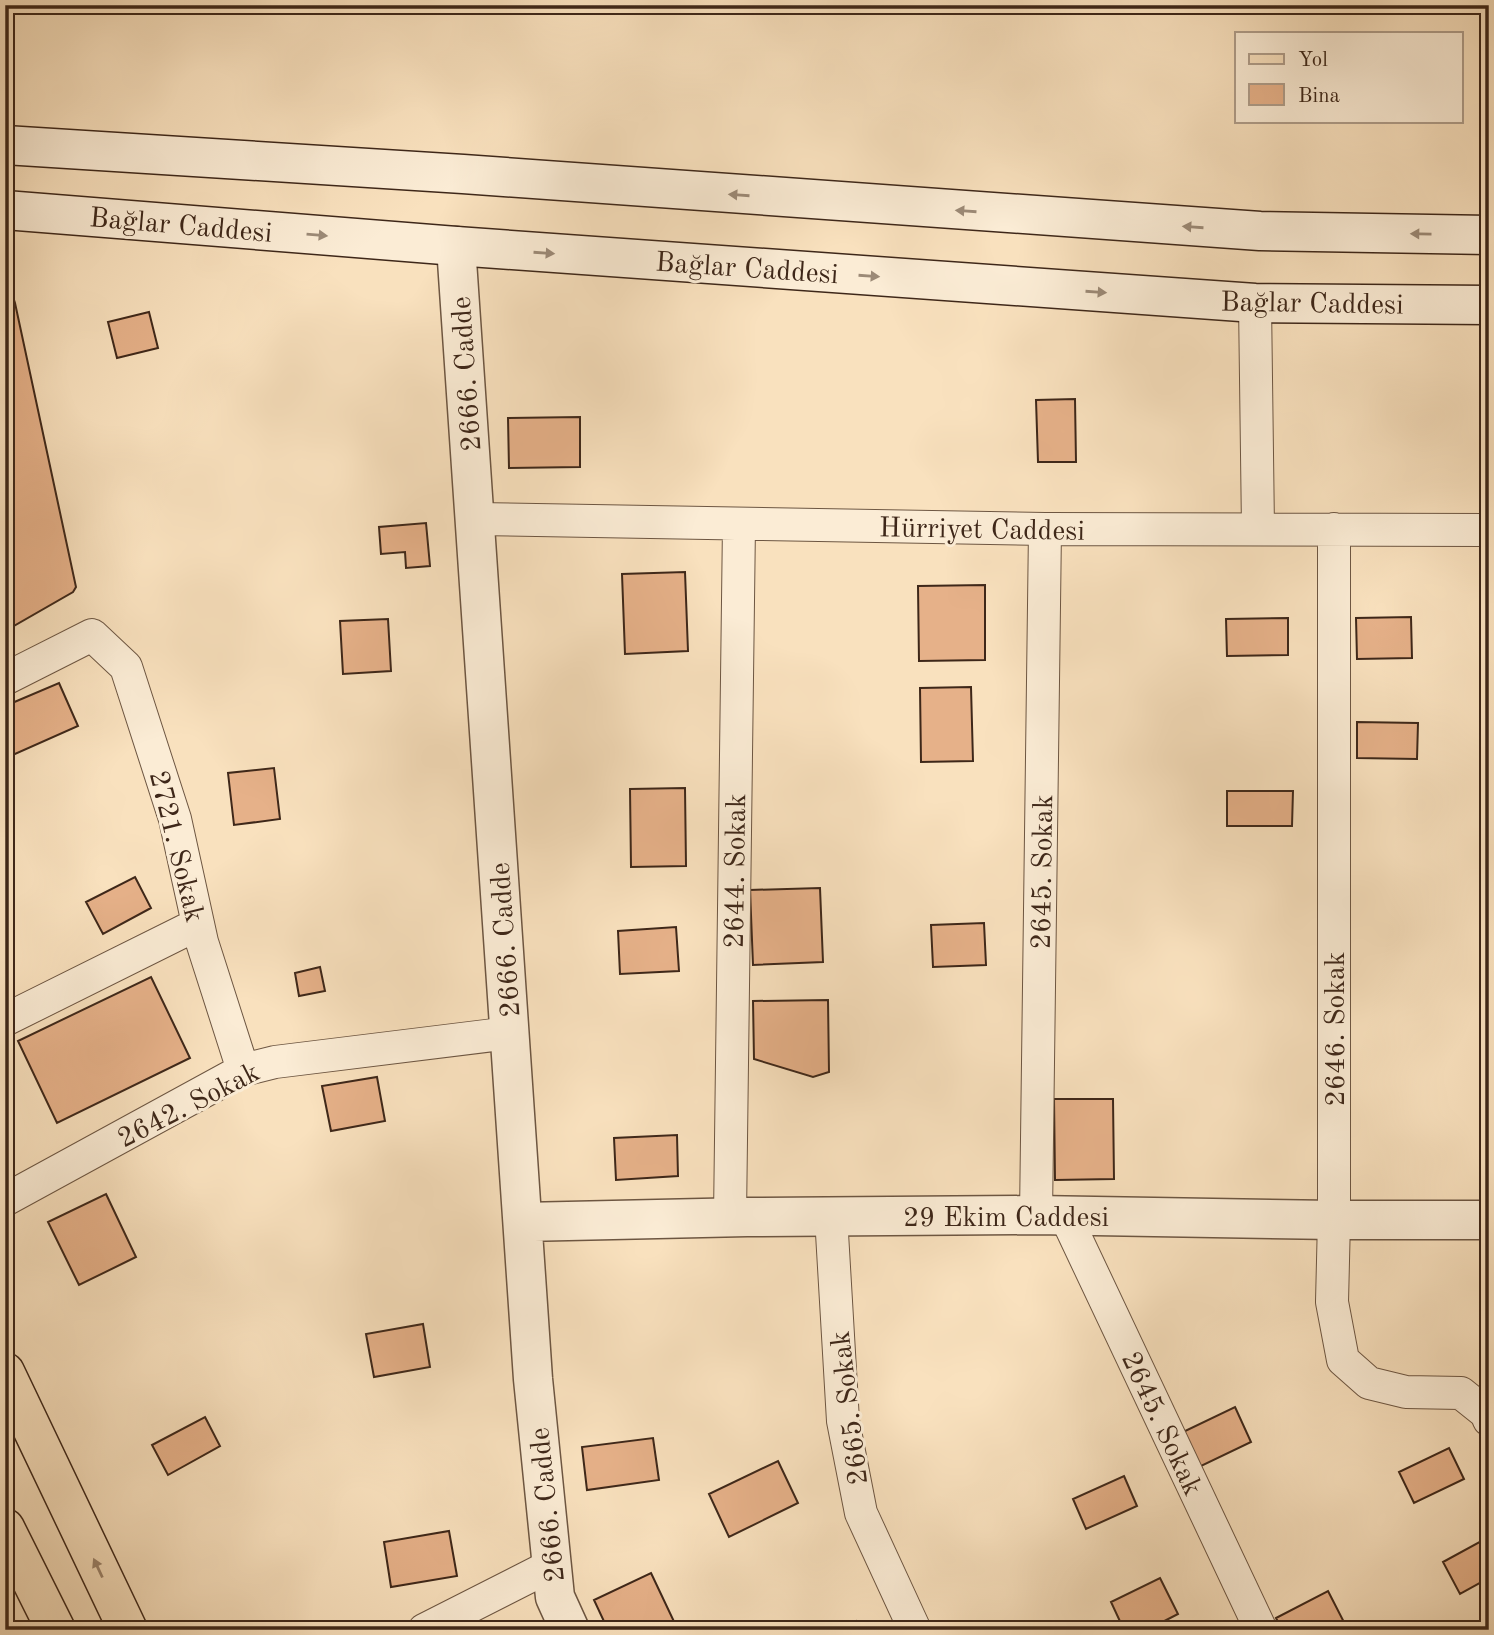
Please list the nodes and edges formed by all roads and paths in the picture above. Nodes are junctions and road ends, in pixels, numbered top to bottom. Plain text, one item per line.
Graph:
1 (5, 145) edge
2 (5, 210) edge
3 (1489, 235) edge
4 (456, 246) junction
5 (1255, 303) junction
6 (1489, 305) edge
7 (475, 519) junction
8 (739, 524) junction
9 (1045, 529) junction
10 (1258, 529) junction
11 (1334, 529) junction
12 (1489, 530) edge
13 (5, 679) edge
14 (198, 924) junction
15 (5, 1020) edge
16 (510, 1033) junction
17 (243, 1070) junction
18 (5, 1200) edge
19 (1050, 1215) junction
20 (831, 1216) junction
21 (730, 1217) junction
22 (1334, 1220) junction
23 (1489, 1220) edge
24 (523, 1222) junction
25 (5, 1372) edge
26 (1489, 1420) edge
27 (5, 1528) edge
28 (552, 1565) junction
29 (56, 1630) edge
30 (128, 1630) edge
31 (424, 1630) edge
32 (570, 1630) edge
33 (915, 1630) edge
34 (1261, 1630) edge

3 -> 1 main road
2 -> 4 main road, Bağlar Caddesi
4 -> 5 main road, Bağlar Caddesi
4 - 7 main road, 2666. Cadde
5 - 6 main road, Bağlar Caddesi
5 - 10 street
7 - 8 street, Hürriyet Caddesi
7 - 16 main road, 2666. Cadde
8 - 9 street, Hürriyet Caddesi
8 - 21 street, 2644. Sokak
9 - 10 street, Hürriyet Caddesi
9 - 19 street, 2645. Sokak
10 - 11 street, Hürriyet Caddesi
11 - 12 street, Hürriyet Caddesi
11 - 22 street, 2646. Sokak
13 - 14 street, 2721. Sokak
14 - 15 street
14 - 17 street, 2721. Sokak
16 - 17 street, 2642. Sokak
16 - 24 main road, 2666. Cadde
17 - 18 street, 2642. Sokak
19 - 20 main road, 29 Ekim Caddesi
19 - 22 main road, 29 Ekim Caddesi
19 - 34 street, 2645. Sokak
20 - 21 main road, 29 Ekim Caddesi
20 - 33 street, 2665. Sokak
21 - 24 main road, 29 Ekim Caddesi
22 - 23 main road, 29 Ekim Caddesi
22 - 26 street, 2646. Sokak
24 - 28 main road, 2666. Cadde
30 -> 25 main road
27 - 29 main road
28 - 31 street
28 - 32 main road, 2666. Cadde

